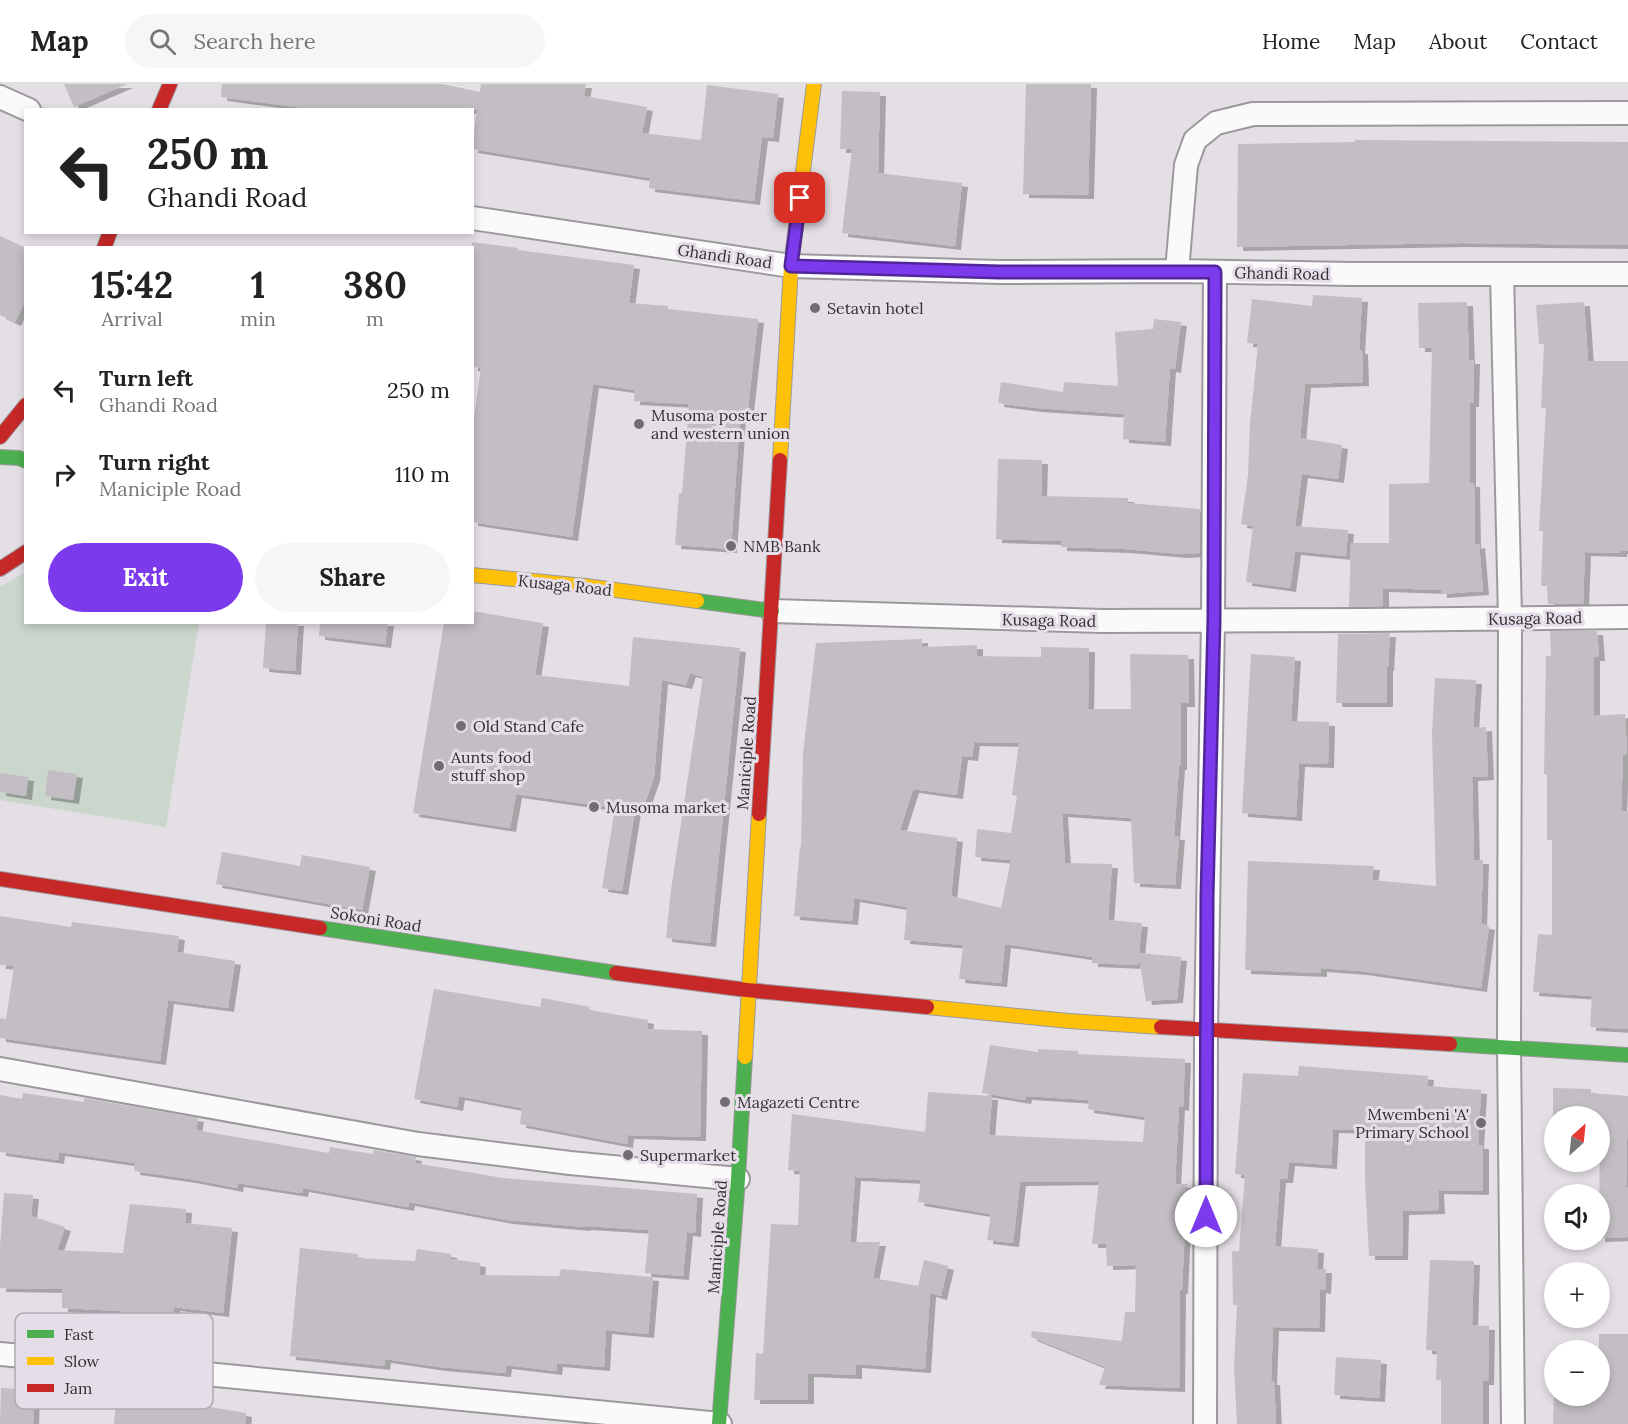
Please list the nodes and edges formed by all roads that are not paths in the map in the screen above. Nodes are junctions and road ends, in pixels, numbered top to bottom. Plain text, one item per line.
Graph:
1 (170, 84) edge
2 (814, 84) edge
3 (0, 97) edge
4 (25, 108) edge
5 (160, 108) edge
6 (1628, 113) edge
7 (474, 218) edge
8 (791, 266) junction
9 (1177, 271) junction
10 (1215, 272) junction
11 (1502, 274) junction
12 (1628, 274) edge
13 (24, 407) edge
14 (0, 437) edge
15 (0, 457) edge
16 (24, 461) edge
17 (24, 552) edge
18 (24, 552) edge
19 (0, 556) edge
20 (0, 570) edge
21 (474, 574) edge
22 (772, 611) junction
23 (1628, 617) edge
24 (1510, 618) junction
25 (1214, 620) junction
26 (0, 879) edge
27 (747, 990) junction
28 (1206, 1031) junction
29 (1509, 1047) junction
30 (1628, 1055) edge
31 (0, 1069) edge
32 (738, 1179) junction
33 (0, 1354) edge
34 (15, 1355) edge
35 (213, 1375) edge
36 (720, 1424) edge
37 (1205, 1424) edge
38 (1513, 1424) edge

1 - 5 street
2 - 8 street, Maniciple Road
3 - 4 street
6 - 9 street
7 - 8 street, Ghandi Road
8 - 9 street, Ghandi Road
8 - 22 street, Maniciple Road
9 - 10 street, Ghandi Road
10 - 11 street, Ghandi Road
10 - 25 street
11 - 12 street, Ghandi Road
11 - 24 street
13 - 14 street
15 - 16 street
17 - 19 street
18 - 20 street
21 - 22 street, Kusaga Road
22 - 25 street, Kusaga Road
22 - 27 street, Maniciple Road
23 - 24 street, Kusaga Road
24 - 25 street, Kusaga Road
24 - 29 street
25 - 28 street
26 - 27 street, Sokoni Road
27 - 28 street, Sokoni Road
27 - 32 street, Maniciple Road
28 - 29 street, Sokoni Road
28 - 37 street
29 - 30 street, Sokoni Road
29 - 38 street
31 - 32 street
32 - 36 street, Maniciple Road
33 - 34 street
35 - 36 street

